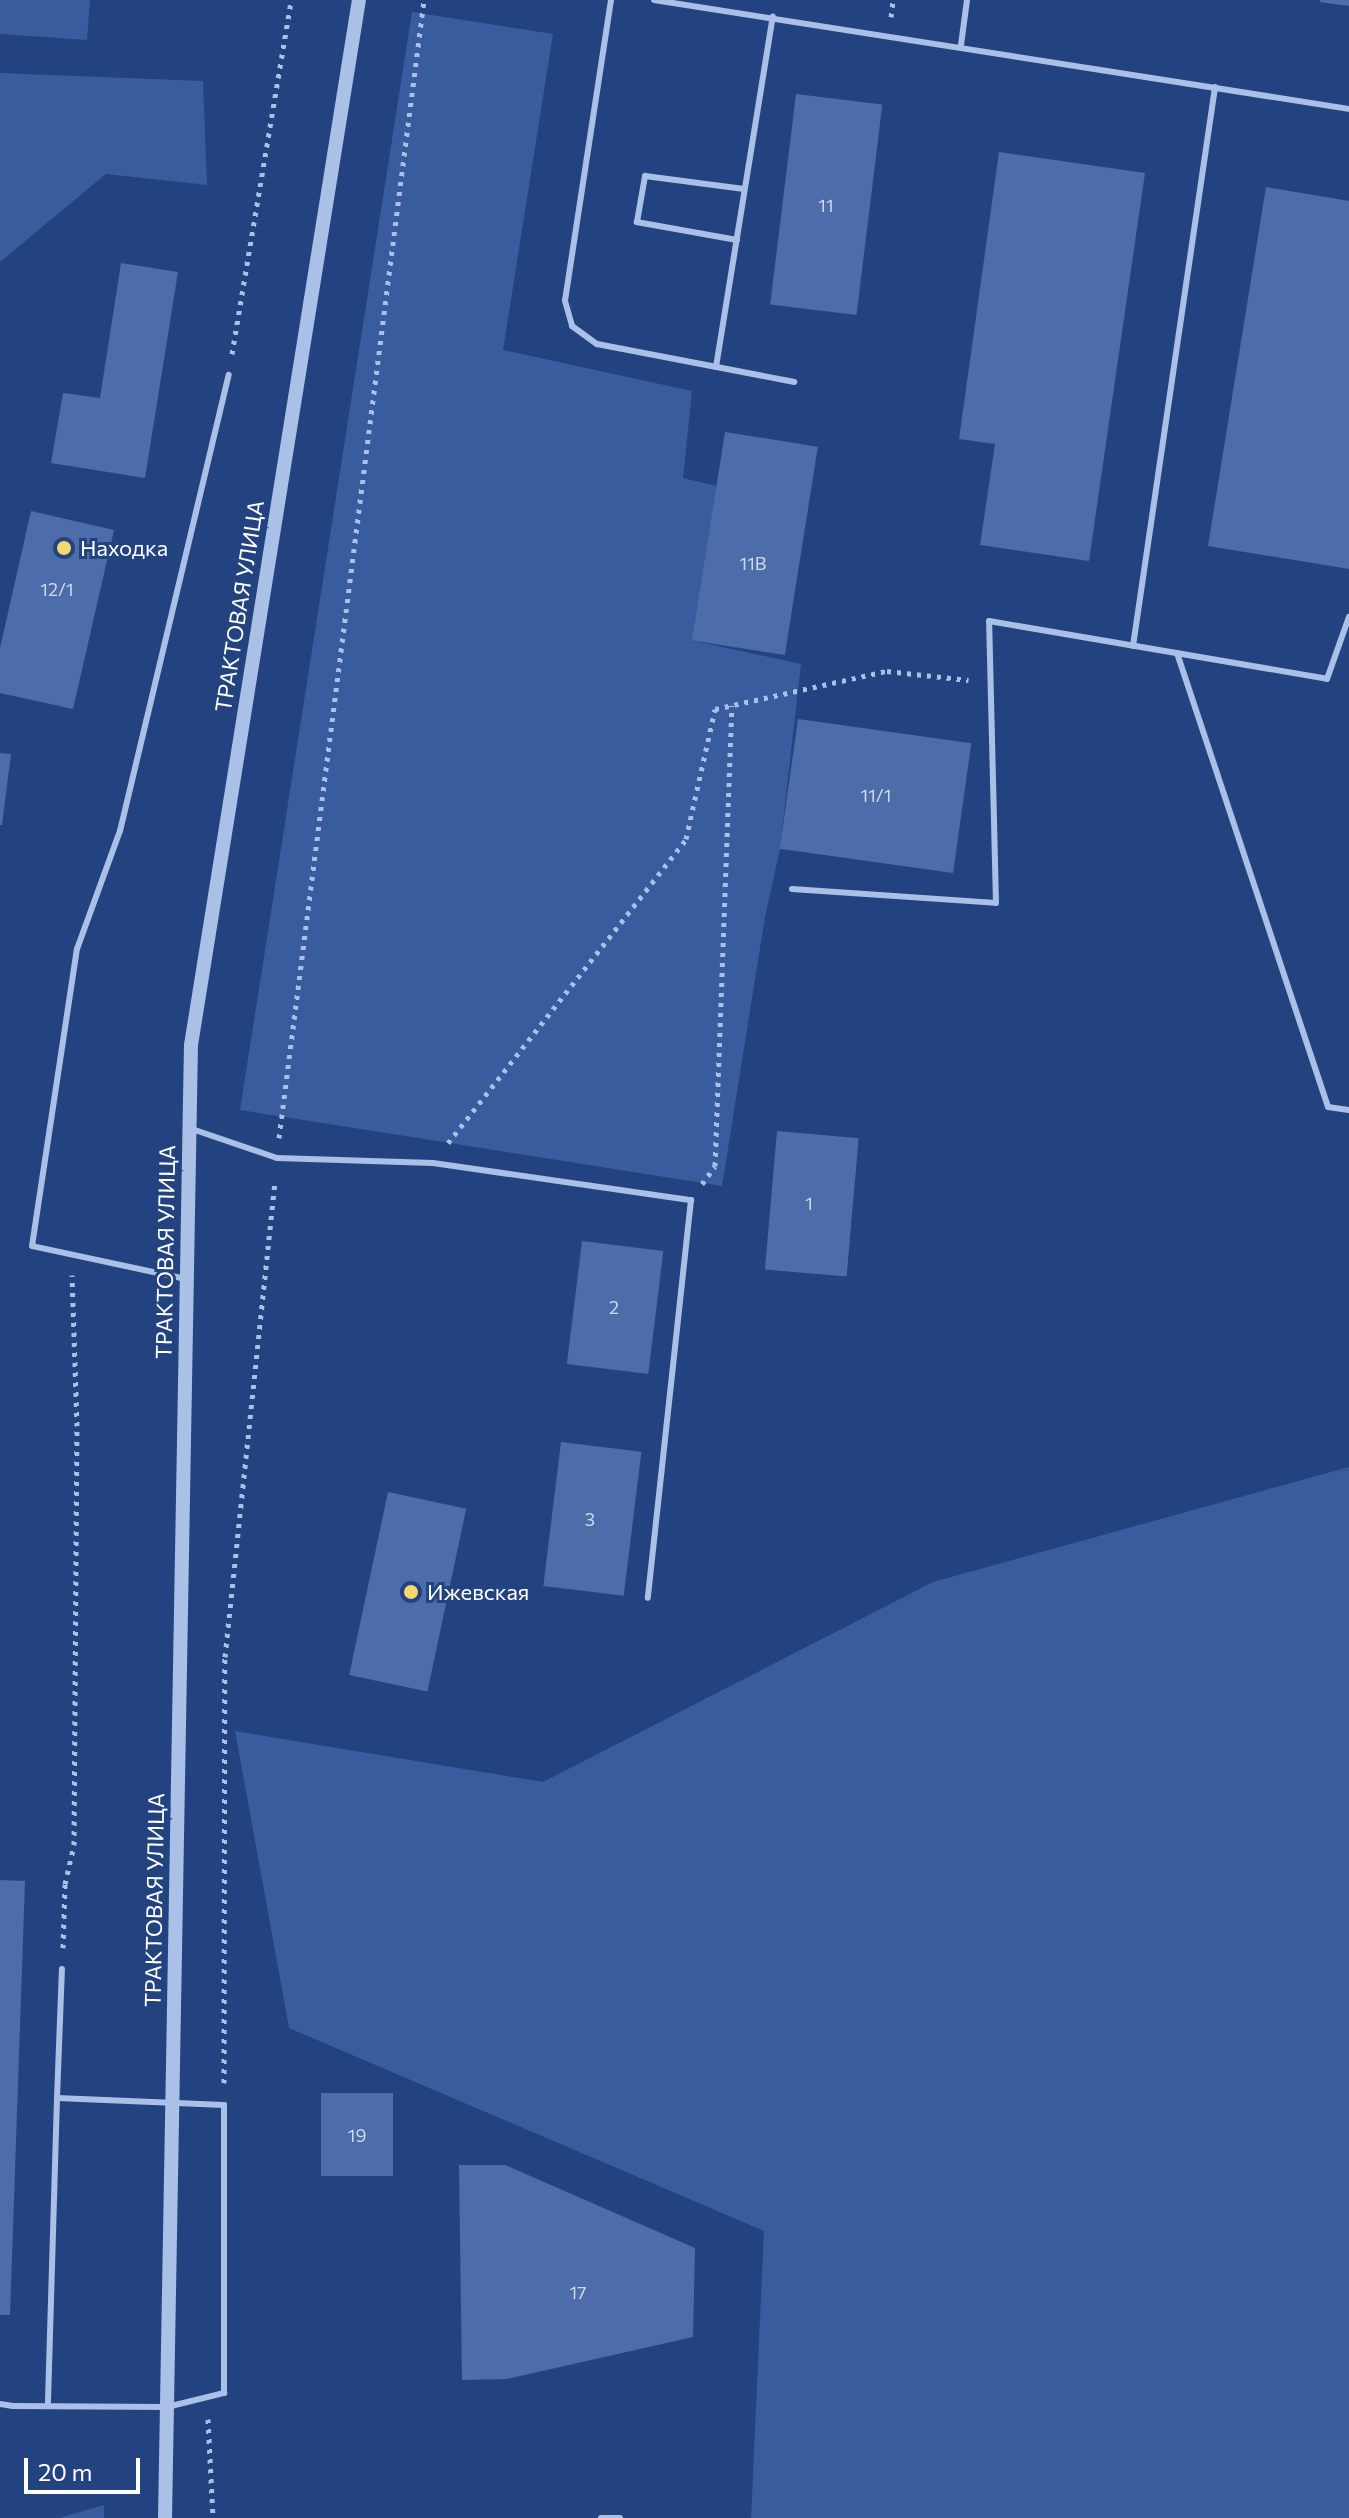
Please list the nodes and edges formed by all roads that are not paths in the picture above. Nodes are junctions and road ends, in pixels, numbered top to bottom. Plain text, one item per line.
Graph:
1 (359, 0) edge
2 (611, 0) edge
3 (654, 0) edge
4 (967, 0) edge
5 (773, 17) junction
6 (961, 45) junction
7 (1215, 87) junction
8 (1349, 109) edge
9 (744, 189) junction
10 (737, 240) junction
11 (716, 367) junction
12 (229, 375) road end
13 (794, 382) dead end
14 (1349, 617) edge
15 (1133, 646) junction
16 (1177, 653) junction
17 (792, 889) dead end
18 (1349, 1110) edge
19 (189, 1128) junction
20 (186, 1279) junction
21 (648, 1598) dead end
22 (62, 1969) road end
23 (57, 2098) junction
24 (172, 2101) junction
25 (0, 2404) edge
26 (48, 2406) junction
27 (167, 2407) junction
28 (165, 2518) edge
29 (601, 2518) edge
30 (620, 2518) edge

1 - 19 street, ТРАКТОВАЯ УЛИЦА
2 - 11 lane
3 - 5 lane
4 - 6 lane
5 - 6 lane
5 - 9 lane
6 - 7 lane
7 - 8 lane
7 - 15 lane
9 - 10 lane
9 - 10 lane
10 - 11 lane
11 - 13 lane
12 - 20 lane
14 - 16 lane
15 - 16 lane
15 - 17 lane
16 - 18 lane
19 - 20 street, ТРАКТОВАЯ УЛИЦА
19 - 21 lane
20 - 24 street, ТРАКТОВАЯ УЛИЦА
22 - 23 lane
23 - 24 lane
23 - 26 lane
24 - 27 street, ТРАКТОВАЯ УЛИЦА
24 - 27 lane
25 - 26 lane
26 - 27 lane
27 - 28 street, ТРАКТОВАЯ УЛИЦА
29 - 30 lane

